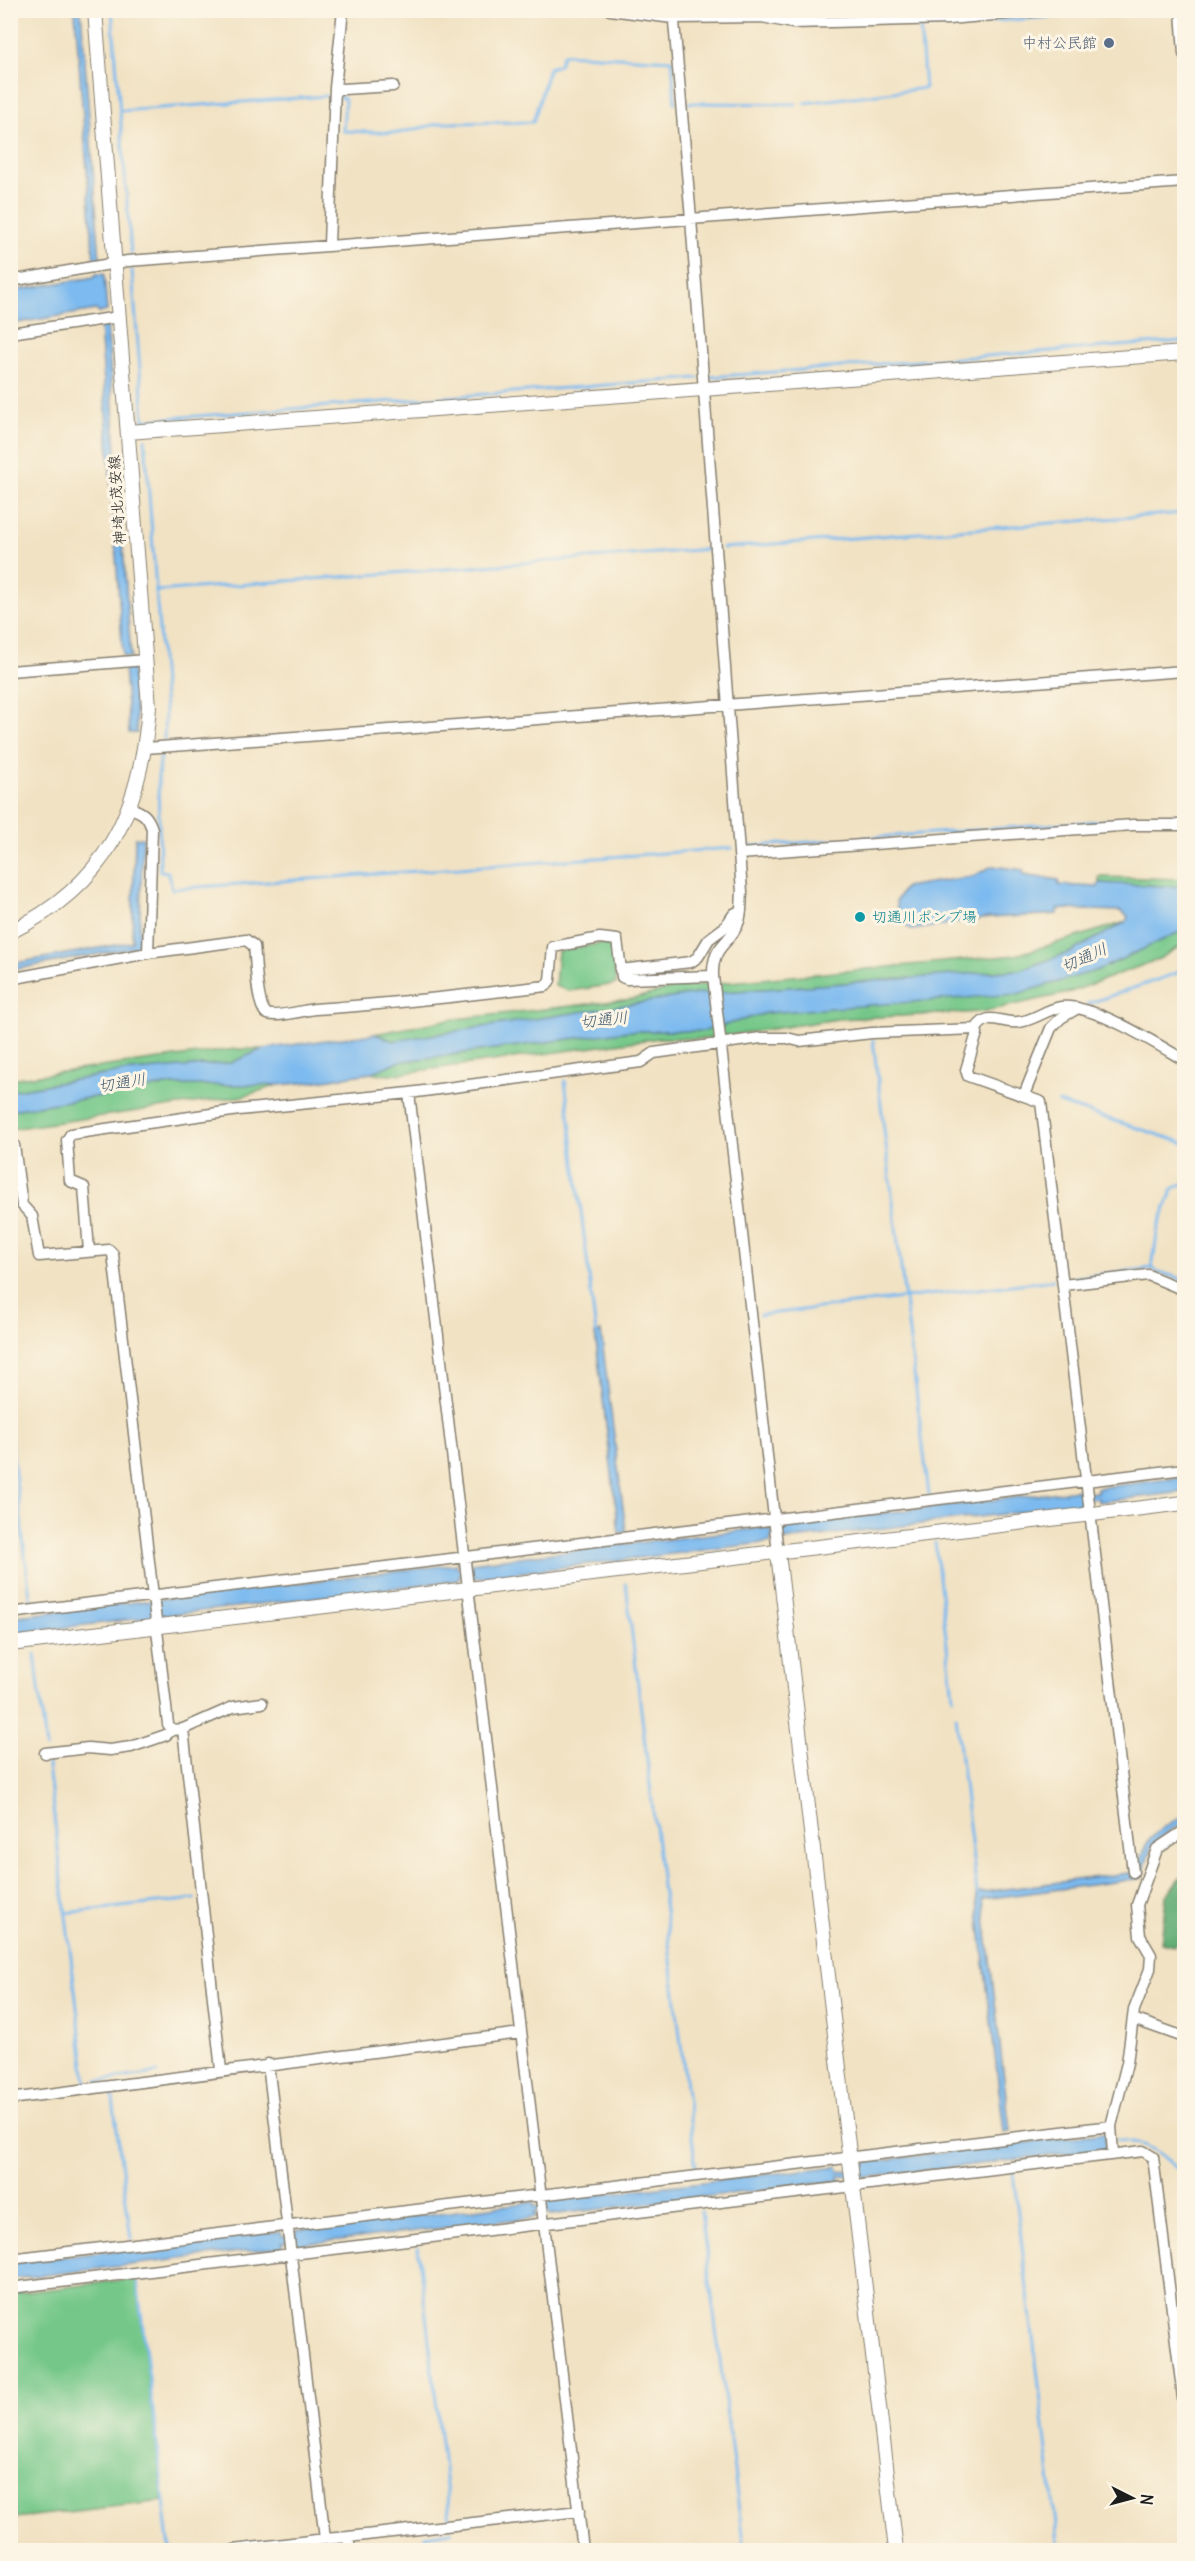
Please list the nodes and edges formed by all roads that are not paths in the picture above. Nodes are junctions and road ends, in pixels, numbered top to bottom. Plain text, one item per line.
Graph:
1 (95, 10) edge
2 (343, 10) edge
3 (610, 10) edge
4 (1050, 10) edge
5 (1181, 10) edge
6 (673, 14) edge
7 (1185, 54) edge
8 (393, 86) dead end
9 (334, 87) junction
10 (1185, 182) edge
11 (691, 219) junction
12 (330, 244) junction
13 (104, 266) junction
14 (10, 281) edge
15 (108, 318) junction
16 (10, 333) edge
17 (1185, 353) edge
18 (704, 388) junction
19 (128, 432) junction
20 (134, 661) junction
21 (10, 671) edge
22 (1185, 671) edge
23 (728, 705) junction
24 (146, 748) junction
25 (130, 808) junction
26 (1185, 825) edge
27 (739, 854) junction
28 (741, 910) junction
29 (10, 932) edge
30 (148, 953) junction
31 (620, 970) junction
32 (713, 978) junction
33 (10, 979) edge
34 (1078, 1008) junction
35 (976, 1029) junction
36 (721, 1041) junction
37 (1185, 1060) edge
38 (409, 1093) junction
39 (1024, 1095) junction
40 (10, 1143) edge
41 (89, 1251) junction
42 (1063, 1285) junction
43 (1185, 1290) edge
44 (1185, 1470) edge
45 (1088, 1497) junction
46 (1185, 1503) edge
47 (777, 1529) junction
48 (778, 1552) junction
49 (467, 1572) junction
50 (154, 1597) junction
51 (10, 1613) edge
52 (157, 1622) junction
53 (10, 1644) edge
54 (262, 1703) dead end
55 (177, 1730) junction
56 (45, 1753) dead end
57 (1185, 1831) edge
58 (1133, 1872) dead end
59 (1133, 2019) junction
60 (521, 2033) junction
61 (1185, 2037) edge
62 (268, 2064) junction
63 (221, 2070) junction
64 (10, 2099) edge
65 (1111, 2126) junction
66 (1113, 2153) junction
67 (851, 2172) junction
68 (543, 2209) junction
69 (290, 2239) junction
70 (10, 2259) edge
71 (10, 2288) edge
72 (1181, 2343) edge
73 (1185, 2406) edge
74 (579, 2511) junction
75 (10, 2531) edge
76 (348, 2537) junction
77 (325, 2539) junction
78 (13, 2550) edge
79 (234, 2550) edge
80 (350, 2550) edge
81 (583, 2550) edge
82 (896, 2550) edge

1 - 13 street, 神埼北茂安線
2 - 9 street
3 - 6 street
4 - 6 street
5 - 7 street
6 - 11 street
8 - 9 street
9 - 12 street
10 - 11 street
11 - 12 street
11 - 18 street
12 - 13 street
13 - 14 street
13 - 15 street, 神埼北茂安線
15 - 16 street
15 - 19 street, 神埼北茂安線
17 - 18 street
18 - 19 street
18 - 23 street
19 - 20 street, 神埼北茂安線
20 - 21 street
20 - 24 street, 神埼北茂安線
22 - 23 street
23 - 24 street
23 - 27 street
24 - 25 street, 神埼北茂安線
25 - 29 street, 神埼北茂安線
25 - 30 street
26 - 27 street
27 - 28 street
28 - 31 street
28 - 32 street
30 - 31 street
30 - 33 street
31 - 32 street
32 - 36 street
34 - 35 street
34 - 37 street
34 - 39 street
35 - 36 street
35 - 39 street
36 - 38 street
36 - 47 street
38 - 41 street
38 - 49 street
39 - 42 street
40 - 41 street
41 - 50 street
42 - 43 street
42 - 45 street
44 - 45 street
45 - 46 street
45 - 47 street
45 - 48 street
45 - 58 street
47 - 48 street
47 - 49 street
48 - 49 street
48 - 67 street
49 - 50 street
49 - 52 street
49 - 60 street
50 - 51 street
50 - 52 street
52 - 53 street
52 - 55 street
54 - 55 street
55 - 56 street
55 - 63 street
57 - 59 street
59 - 61 street
59 - 65 street
60 - 62 street
60 - 68 street
62 - 63 street
62 - 69 street
63 - 64 street
65 - 66 street
65 - 67 street
66 - 67 street
66 - 72 street
67 - 68 street
67 - 68 street
67 - 82 street
68 - 69 street
68 - 69 street
68 - 74 street
69 - 70 street
69 - 71 street
69 - 77 street
72 - 73 street
74 - 76 street
74 - 81 street
75 - 78 street
76 - 77 street
76 - 80 street
77 - 79 street

